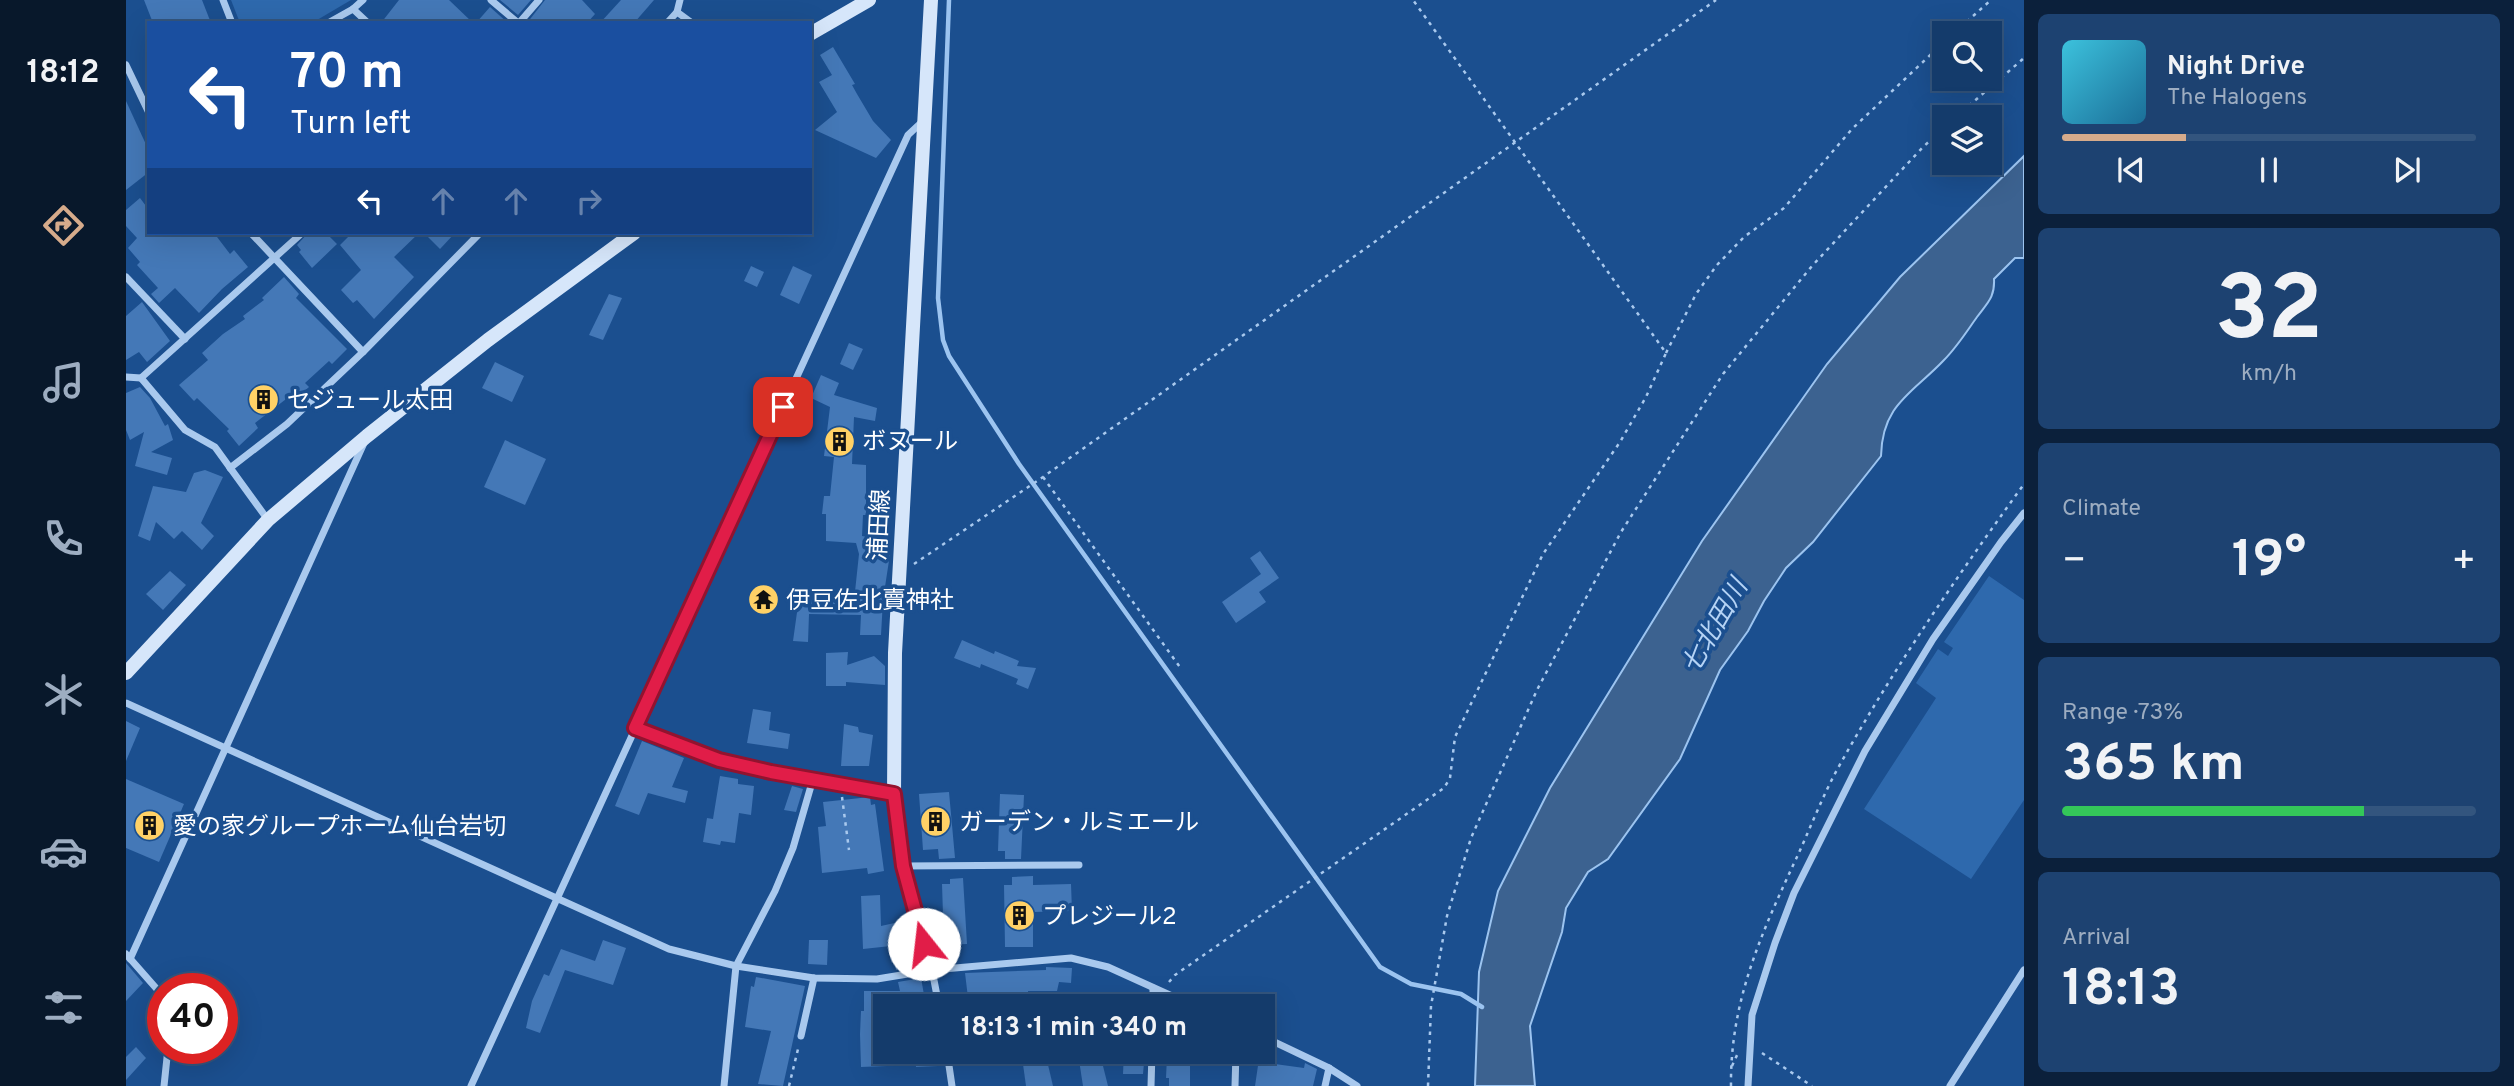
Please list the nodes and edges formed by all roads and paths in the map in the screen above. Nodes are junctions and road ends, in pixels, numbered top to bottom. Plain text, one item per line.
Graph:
1 (223, 0) edge
2 (363, 0) edge
3 (491, 0) edge
4 (539, 0) edge
5 (680, 0) edge
6 (869, 0) edge
7 (931, 0) edge
8 (1413, 0) edge
9 (1716, 0) edge
10 (1991, 0) edge
11 (353, 9) junction
12 (677, 12) junction
13 (232, 21) edge
14 (332, 21) edge
15 (366, 21) edge
16 (517, 21) edge
17 (521, 21) edge
18 (669, 21) edge
19 (689, 21) edge
20 (1967, 21) edge
21 (812, 33) edge
22 (1932, 53) edge
23 (2024, 58) edge
24 (126, 65) edge
25 (1969, 105) edge
26 (147, 110) edge
27 (925, 119) junction
28 (1932, 139) edge
29 (1514, 143) junction
30 (253, 235) edge
31 (300, 235) edge
32 (478, 235) edge
33 (631, 235) edge
34 (274, 258) junction
35 (126, 277) edge
36 (185, 339) junction
37 (363, 352) junction
38 (1666, 354) junction
39 (126, 377) edge
40 (141, 378) junction
41 (367, 436) junction
42 (230, 468) junction
43 (1043, 477) junction
44 (2024, 513) edge
45 (268, 520) junction
46 (899, 574) junction
47 (1182, 670) dead end
48 (126, 673) edge
49 (126, 703) edge
50 (635, 728) junction
51 (225, 749) junction
52 (813, 779) junction
53 (840, 783) junction
54 (894, 794) junction
55 (849, 850) dead end
56 (1079, 865) dead end
57 (903, 866) junction
58 (556, 899) junction
59 (128, 957) edge
60 (736, 966) junction
61 (932, 970) junction
62 (2024, 970) edge
63 (147, 978) edge
64 (814, 978) junction
65 (1153, 988) junction
66 (1162, 992) junction
67 (937, 994) edge
68 (1153, 994) edge
69 (1167, 994) edge
70 (801, 1036) joint
71 (1275, 1042) edge
72 (1750, 1051) junction
73 (166, 1064) edge
74 (949, 1064) edge
75 (1152, 1064) edge
76 (1236, 1064) edge
77 (1329, 1068) junction
78 (164, 1086) edge
79 (471, 1086) edge
80 (724, 1086) edge
81 (789, 1086) edge
82 (952, 1086) edge
83 (1151, 1086) edge
84 (1235, 1086) edge
85 (1325, 1086) edge
86 (1357, 1086) edge
87 (1428, 1086) edge
88 (1748, 1086) edge
89 (1812, 1086) edge
90 (1950, 1086) edge

1 - 13 street
2 - 11 street
3 - 16 street
4 - 17 street
5 - 12 street
6 - 21 street
7 - 27 street, 浦田線
8 - 29 path
9 - 29 path
10 - 20 path
11 - 14 street
11 - 15 street
12 - 18 street
12 - 19 street
22 - 38 path
23 - 25 path
24 - 26 street
27 - 46 street, 浦田線
27 - 50 street
28 - 87 path
29 - 38 path
29 - 43 path
30 - 34 street
31 - 34 street
32 - 37 street
33 - 41 street
34 - 36 street
34 - 37 street
35 - 36 street
36 - 40 street
37 - 42 street
38 - 66 path
39 - 40 street
40 - 42 street
41 - 45 street
41 - 51 street
42 - 45 street
43 - 46 path
43 - 47 path
44 - 72 street
45 - 48 street
46 - 54 street, 浦田線
49 - 51 street
50 - 52 street
50 - 58 street
51 - 58 street
51 - 59 street
52 - 53 street
52 - 60 street
53 - 54 street
53 - 55 path
54 - 57 street, 浦田線
56 - 57 street
57 - 61 street, 浦田線
58 - 60 street
58 - 79 street
59 - 63 street
60 - 64 street
60 - 80 street
61 - 64 street
61 - 65 street
61 - 67 street, 浦田線
62 - 90 street
64 - 70 street
65 - 66 street
65 - 68 street
66 - 69 street
70 - 81 path
71 - 77 street
72 - 88 street
72 - 89 path
73 - 78 street
74 - 82 street
75 - 83 street
76 - 84 street
77 - 85 street
77 - 86 street

